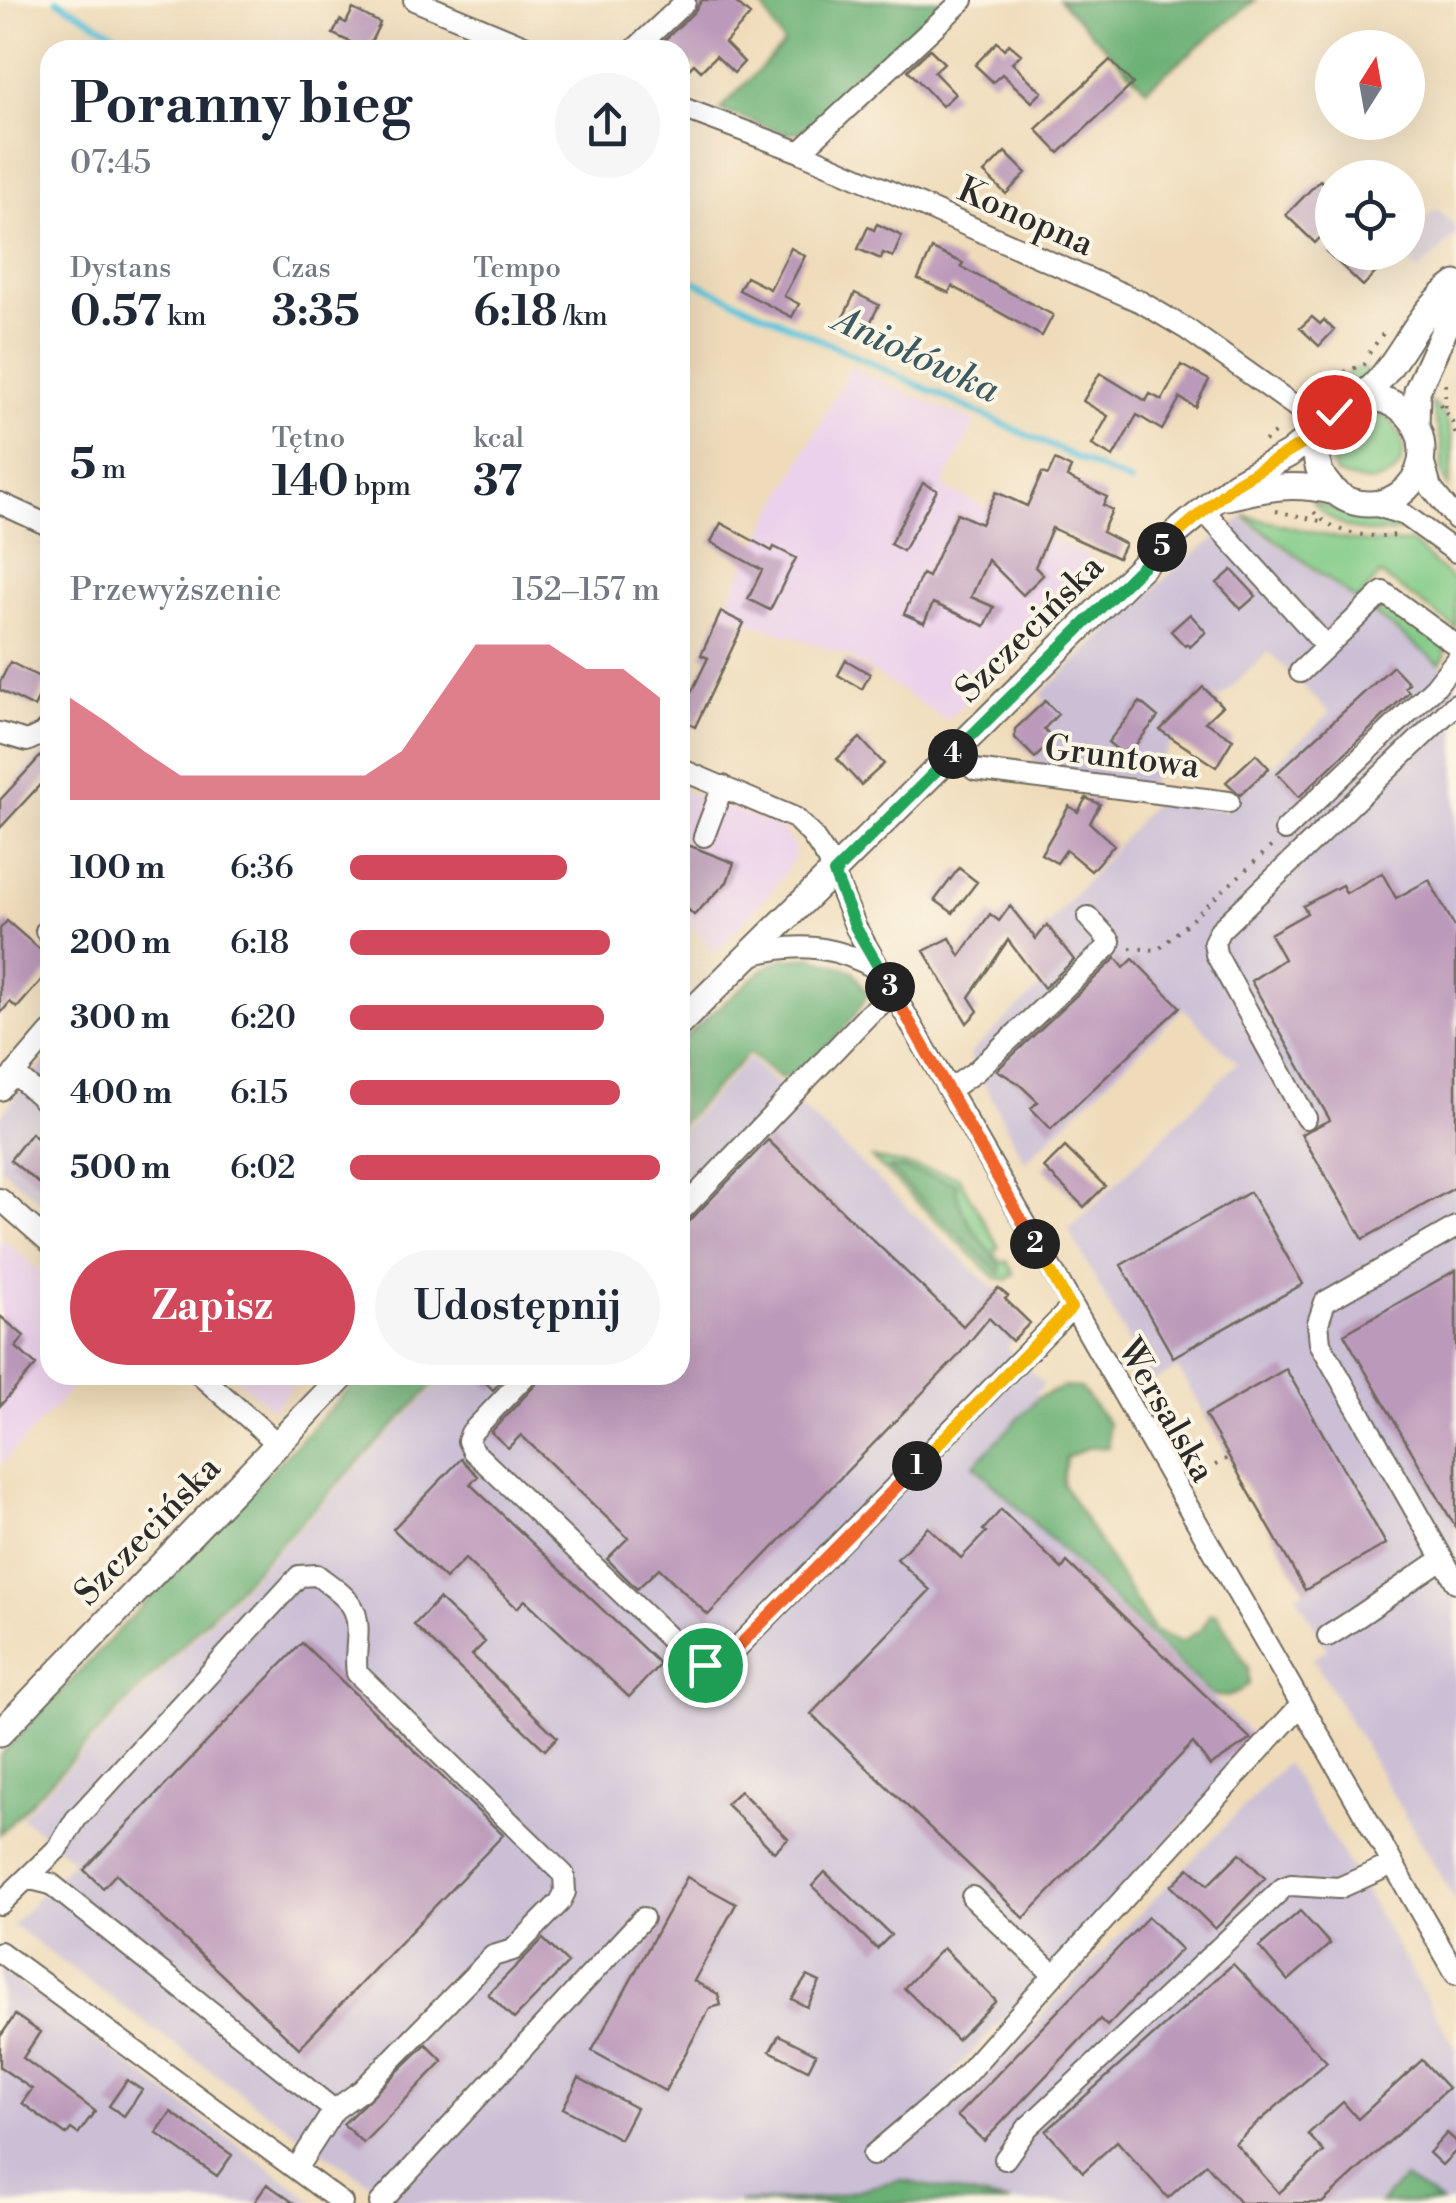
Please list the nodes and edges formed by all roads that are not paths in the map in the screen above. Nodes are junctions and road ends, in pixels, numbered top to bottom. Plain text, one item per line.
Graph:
1 (414, 0) edge
2 (964, 0) edge
3 (685, 2) edge
4 (510, 40) edge
5 (645, 40) edge
6 (690, 111) edge
7 (800, 152) junction
8 (1456, 284) edge
9 (1456, 304) edge
10 (1352, 401) junction
11 (1323, 426) junction
12 (1416, 426) junction
13 (1422, 457) junction
14 (1336, 492) junction
15 (0, 503) edge
16 (1371, 504) junction
17 (1210, 505) junction
18 (1456, 519) edge
19 (40, 521) edge
20 (1456, 552) edge
21 (1456, 645) edge
22 (1326, 646) junction
23 (1456, 660) edge
24 (1300, 672) dead end
25 (1456, 704) edge
26 (0, 733) edge
27 (40, 735) edge
28 (954, 753) junction
29 (690, 773) edge
30 (723, 786) junction
31 (1229, 802) dead end
32 (1285, 830) road end
33 (704, 836) dead end
34 (834, 873) junction
35 (1088, 918) dead end
36 (752, 955) junction
37 (880, 970) junction
38 (898, 1003) junction
39 (690, 1014) edge
40 (40, 1044) edge
41 (7, 1082) edge
42 (949, 1090) junction
43 (40, 1098) edge
44 (1306, 1118) dead end
45 (0, 1199) edge
46 (690, 1202) edge
47 (1456, 1227) edge
48 (40, 1234) edge
49 (1071, 1308) junction
50 (211, 1385) edge
51 (334, 1385) edge
52 (517, 1385) edge
53 (278, 1444) junction
54 (1442, 1559) junction
55 (1456, 1582) edge
56 (1328, 1636) dead end
57 (1300, 1706) junction
58 (0, 1732) edge
59 (1393, 1864) junction
60 (28, 1878) junction
61 (972, 1896) dead end
62 (0, 1904) edge
63 (643, 1918) dead end
64 (0, 1952) edge
65 (1456, 1974) edge
66 (1054, 1976) junction
67 (334, 2110) junction
68 (873, 2155) dead end
69 (1005, 2159) dead end
70 (296, 2169) junction
71 (342, 2203) edge
72 (380, 2203) edge

1 - 4 street
2 - 7 street
3 - 5 street
6 - 7 street, Konopna
7 - 11 street, Konopna
8 - 10 main road
9 - 12 main road
10 - 11 main road
10 - 12 main road
11 - 14 main road
11 - 17 main road, Szczecińska
12 - 13 main road
13 - 16 main road
13 - 18 street
14 - 16 main road
14 - 17 main road, Szczecińska
15 - 19 street
16 - 20 street
17 - 22 street
17 - 28 main road, Szczecińska
21 - 22 street
22 - 24 street
23 - 32 street
25 - 44 street
26 - 27 street
28 - 31 street, Gruntowa
28 - 34 main road, Szczecińska
29 - 30 street, Wersalska
30 - 33 street
30 - 34 street, Wersalska
34 - 36 main road, Szczecińska
34 - 37 street, Wersalska
35 - 42 street
36 - 37 street
36 - 39 main road, Szczecińska
37 - 38 street, Wersalska
38 - 42 street, Wersalska
38 - 46 street
40 - 41 street
41 - 43 street
42 - 49 street, Wersalska
45 - 48 street
47 - 54 street
49 - 52 street
49 - 57 street, Wersalska
50 - 53 street
51 - 53 main road, Szczecińska
53 - 58 main road, Szczecińska
54 - 55 street
54 - 56 street
57 - 59 street, Wersalska
57 - 66 street
59 - 65 street, Wersalska
59 - 69 street
60 - 62 street
60 - 67 street
60 - 67 street
61 - 66 street
63 - 72 street
64 - 70 street
66 - 68 street
67 - 70 street
70 - 71 street

